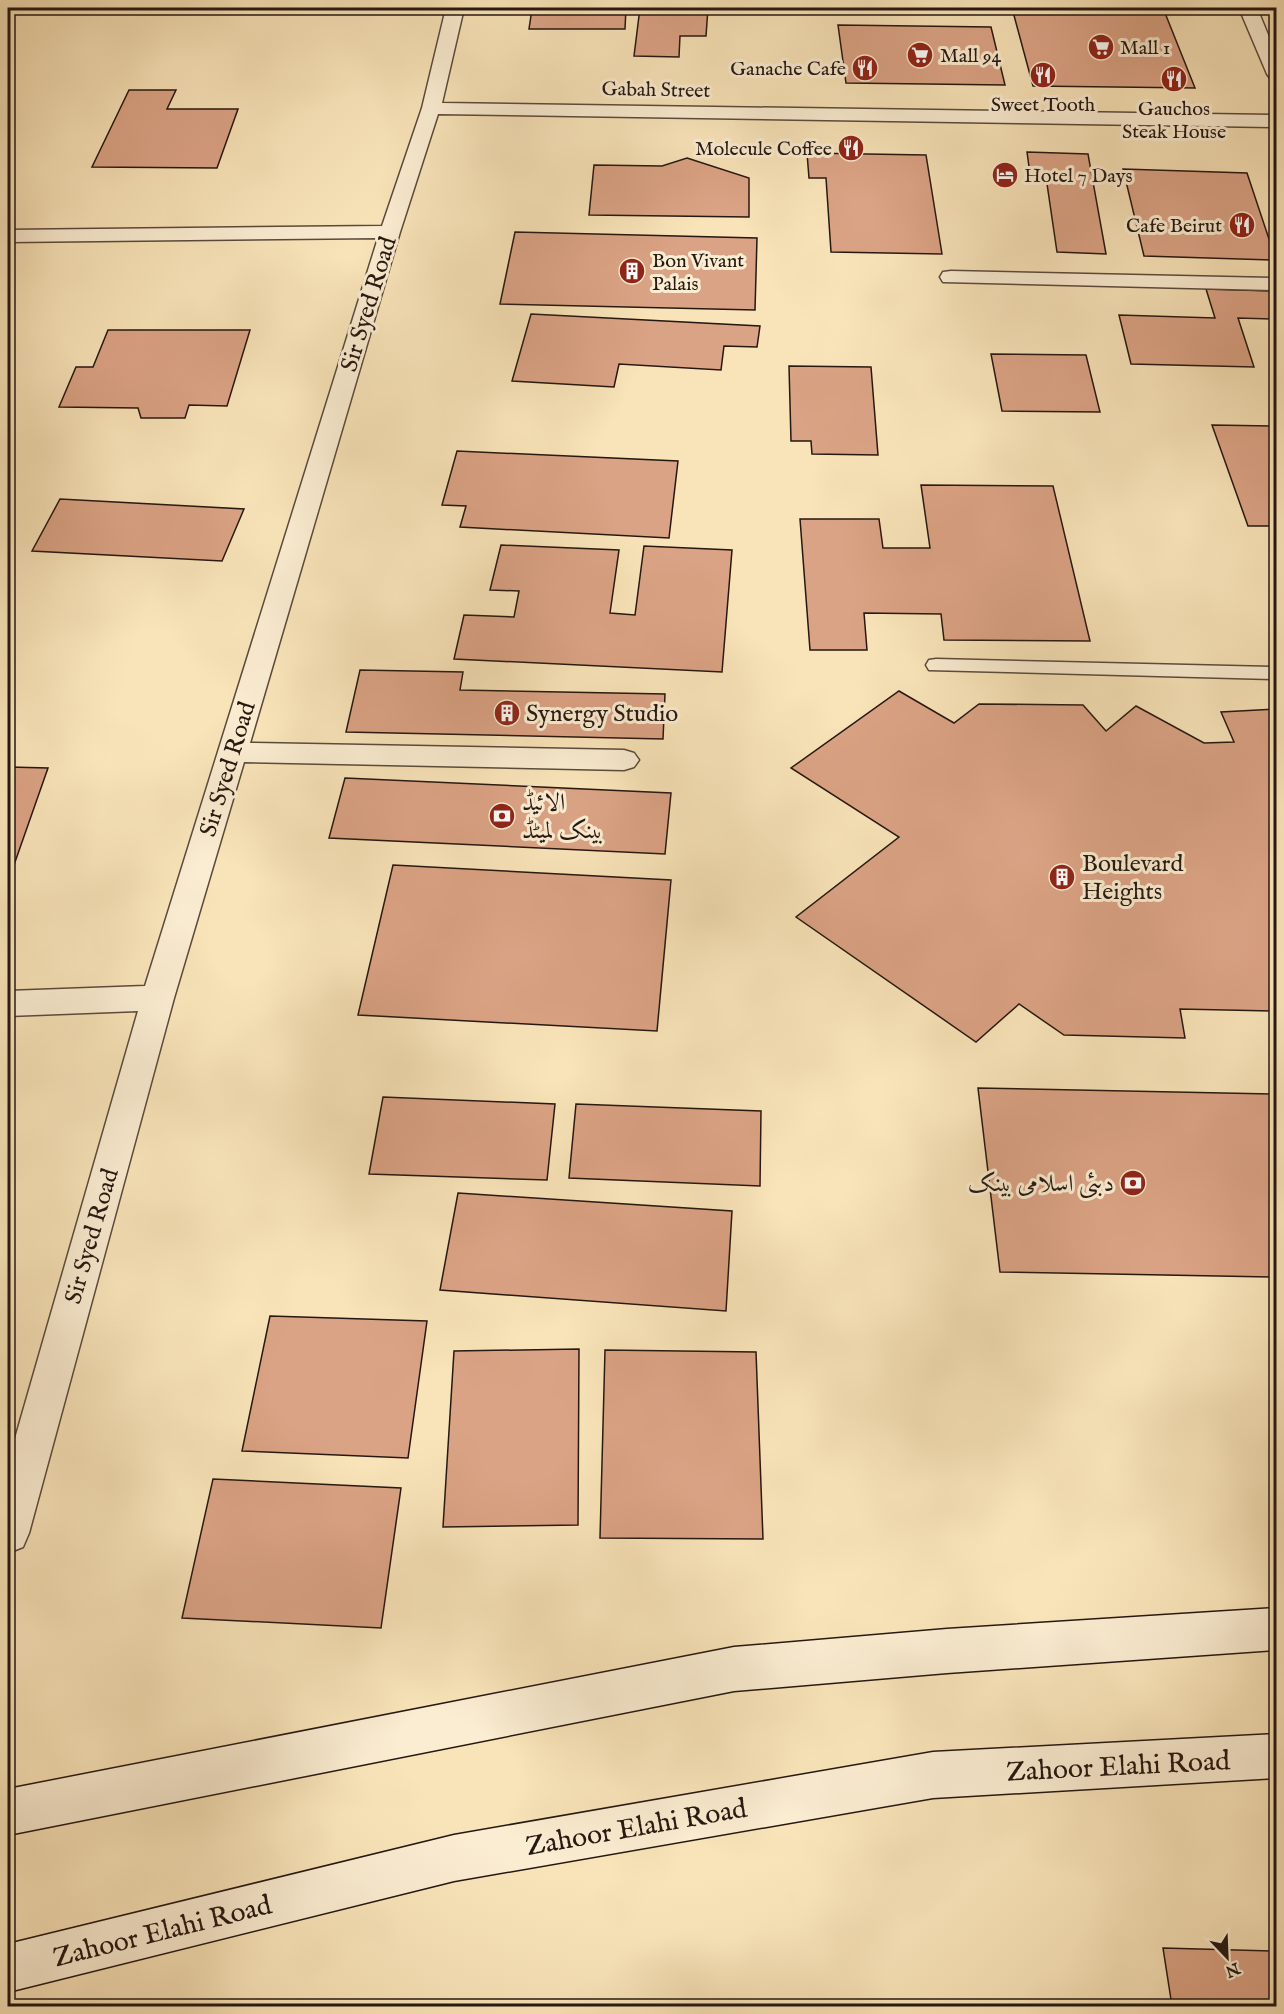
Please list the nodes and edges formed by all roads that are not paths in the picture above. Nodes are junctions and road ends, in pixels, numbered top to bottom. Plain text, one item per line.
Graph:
1 (455, 8) edge
2 (1248, 8) edge
3 (1276, 74) edge
4 (431, 108) junction
5 (1276, 121) edge
6 (390, 232) junction
7 (8, 236) edge
8 (951, 277) dead end
9 (1276, 284) edge
10 (936, 665) dead end
11 (1276, 673) edge
12 (233, 752) junction
13 (624, 760) dead end
14 (158, 998) junction
15 (8, 1003) edge
16 (8, 1533) edge
17 (1276, 1629) edge
18 (1276, 1756) edge
19 (8, 1812) edge
20 (8, 1968) edge

1 - 4 street, Sir Syed Road
2 - 3 street
4 - 5 street, Gabah Street
4 - 6 street, Sir Syed Road
6 - 7 street
6 - 12 street, Sir Syed Road
8 - 9 street
10 - 11 lane
12 - 13 street
12 - 14 street, Sir Syed Road
14 - 15 street
14 - 16 street, Sir Syed Road
17 - 19 street
18 - 20 street, Zahoor Elahi Road

